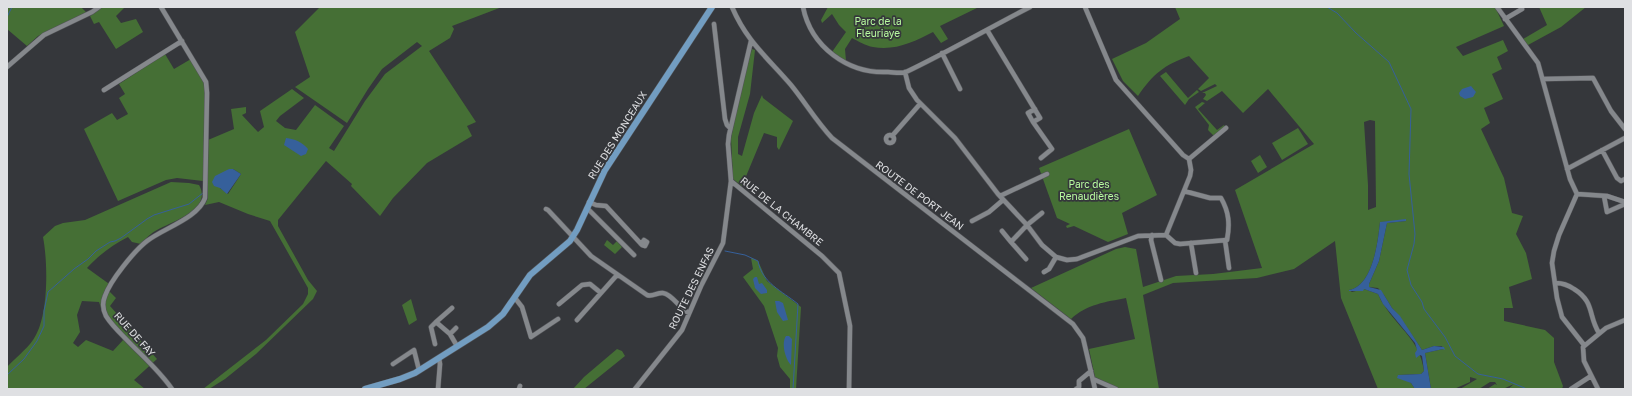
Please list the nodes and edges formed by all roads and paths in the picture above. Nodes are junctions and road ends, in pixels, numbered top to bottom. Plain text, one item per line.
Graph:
1 (99, 7) edge
2 (161, 7) edge
3 (732, 7) edge
4 (803, 7) edge
5 (1030, 7) edge
6 (1085, 7) edge
7 (1497, 7) edge
8 (710, 8) edge
9 (1522, 9) dead end
10 (1505, 19) junction
11 (714, 24) dead end
12 (987, 30) junction
13 (182, 41) junction
14 (751, 42) junction
15 (942, 53) junction
16 (7, 67) edge
17 (905, 72) junction
18 (1543, 79) junction
19 (960, 89) dead end
20 (104, 90) dead end
21 (920, 104) junction
22 (1035, 109) junction
23 (1033, 122) junction
24 (730, 128) junction
25 (1226, 128) dead end
26 (1625, 129) edge
27 (892, 136) dead end
28 (1625, 138) edge
29 (1602, 150) junction
30 (1041, 158) dead end
31 (1189, 159) junction
32 (1567, 169) junction
33 (1047, 174) dead end
34 (1625, 179) edge
35 (731, 180) junction
36 (1184, 191) junction
37 (1577, 194) junction
38 (1604, 196) junction
39 (1001, 198) junction
40 (1625, 203) edge
41 (588, 205) junction
42 (546, 209) dead end
43 (1042, 213) dead end
44 (972, 221) dead end
45 (1028, 225) junction
46 (1002, 232) dead end
47 (1152, 235) junction
48 (1166, 235) junction
49 (573, 236) junction
50 (1225, 240) junction
51 (1011, 242) junction
52 (1191, 243) junction
53 (641, 244) dead end
54 (634, 255) dead end
55 (1056, 257) junction
56 (1026, 259) dead end
57 (1229, 268) dead end
58 (1044, 272) dead end
59 (1196, 273) dead end
60 (617, 275) junction
61 (1161, 280) dead end
62 (1556, 283) junction
63 (601, 293) junction
64 (515, 298) junction
65 (559, 304) dead end
66 (452, 308) dead end
67 (689, 313) junction
68 (558, 319) dead end
69 (577, 320) dead end
70 (1625, 320) edge
71 (436, 322) junction
72 (456, 328) dead end
73 (1599, 333) junction
74 (450, 334) junction
75 (435, 344) dead end
76 (1584, 345) junction
77 (457, 346) junction
78 (439, 358) junction
79 (392, 364) dead end
80 (1091, 370) junction
81 (417, 371) junction
82 (1591, 376) junction
83 (1093, 379) junction
84 (172, 389) edge
85 (365, 389) edge
86 (438, 389) edge
87 (635, 389) edge
88 (849, 389) edge
89 (1076, 389) edge
90 (1095, 389) edge
91 (1116, 389) edge
92 (1571, 389) edge
93 (1598, 389) edge

1 - 16 street
2 - 13 street
3 - 14 street, ROUTE DE PORT JEAN
4 - 17 street
5 - 12 street
6 - 31 street
7 - 10 street
8 - 41 main road, RUE DES MONCEAUX
9 - 10 street
10 - 18 street
11 - 24 street
12 - 15 street
12 - 22 street
13 - 20 street
13 - 84 street, RUE DE FAY
14 - 24 street, RUE DE LA CHAMBRE
14 - 80 street, ROUTE DE PORT JEAN
15 - 17 street
15 - 19 street
17 - 21 street
18 - 26 street
18 - 32 street
21 - 27 street
21 - 39 street
22 - 23 street
22 - 23 street
23 - 30 street
24 - 35 street, RUE DE LA CHAMBRE
25 - 31 street
28 - 29 street
29 - 32 street
29 - 34 street
31 - 36 street
32 - 37 street
33 - 39 street
35 - 67 street, ROUTE DES ENFAS
35 - 88 street, RUE DE LA CHAMBRE
36 - 48 street
36 - 50 street
37 - 38 street
37 - 62 street
38 - 40 street
38 - 40 street
39 - 44 street
39 - 45 street
41 - 49 main road, RUE DES MONCEAUX
41 - 53 street
41 - 54 street
42 - 49 street
43 - 45 street
45 - 51 street
45 - 55 street
46 - 51 street
47 - 48 street
47 - 55 street
47 - 61 street
48 - 52 street
49 - 60 street
49 - 64 main road, RUE DES MONCEAUX
50 - 52 street
50 - 57 street
51 - 56 street
52 - 59 street
55 - 58 street
60 - 63 street
60 - 67 street
62 - 73 street
62 - 76 street
63 - 65 street
63 - 69 street
64 - 68 street
64 - 77 main road, RUE DES MONCEAUX
66 - 71 street
67 - 87 street, ROUTE DES ENFAS
70 - 73 street
71 - 74 street
71 - 75 street
72 - 74 street
73 - 76 street
74 - 77 street
76 - 82 street
77 - 78 main road, RUE DES MONCEAUX
78 - 81 main road, RUE DES MONCEAUX
78 - 86 street
79 - 81 street
80 - 83 street, ROUTE DE PORT JEAN
80 - 89 street
81 - 85 main road, RUE DES MONCEAUX
82 - 92 street
82 - 93 street
83 - 90 street, ROUTE DE PORT JEAN
83 - 91 street

